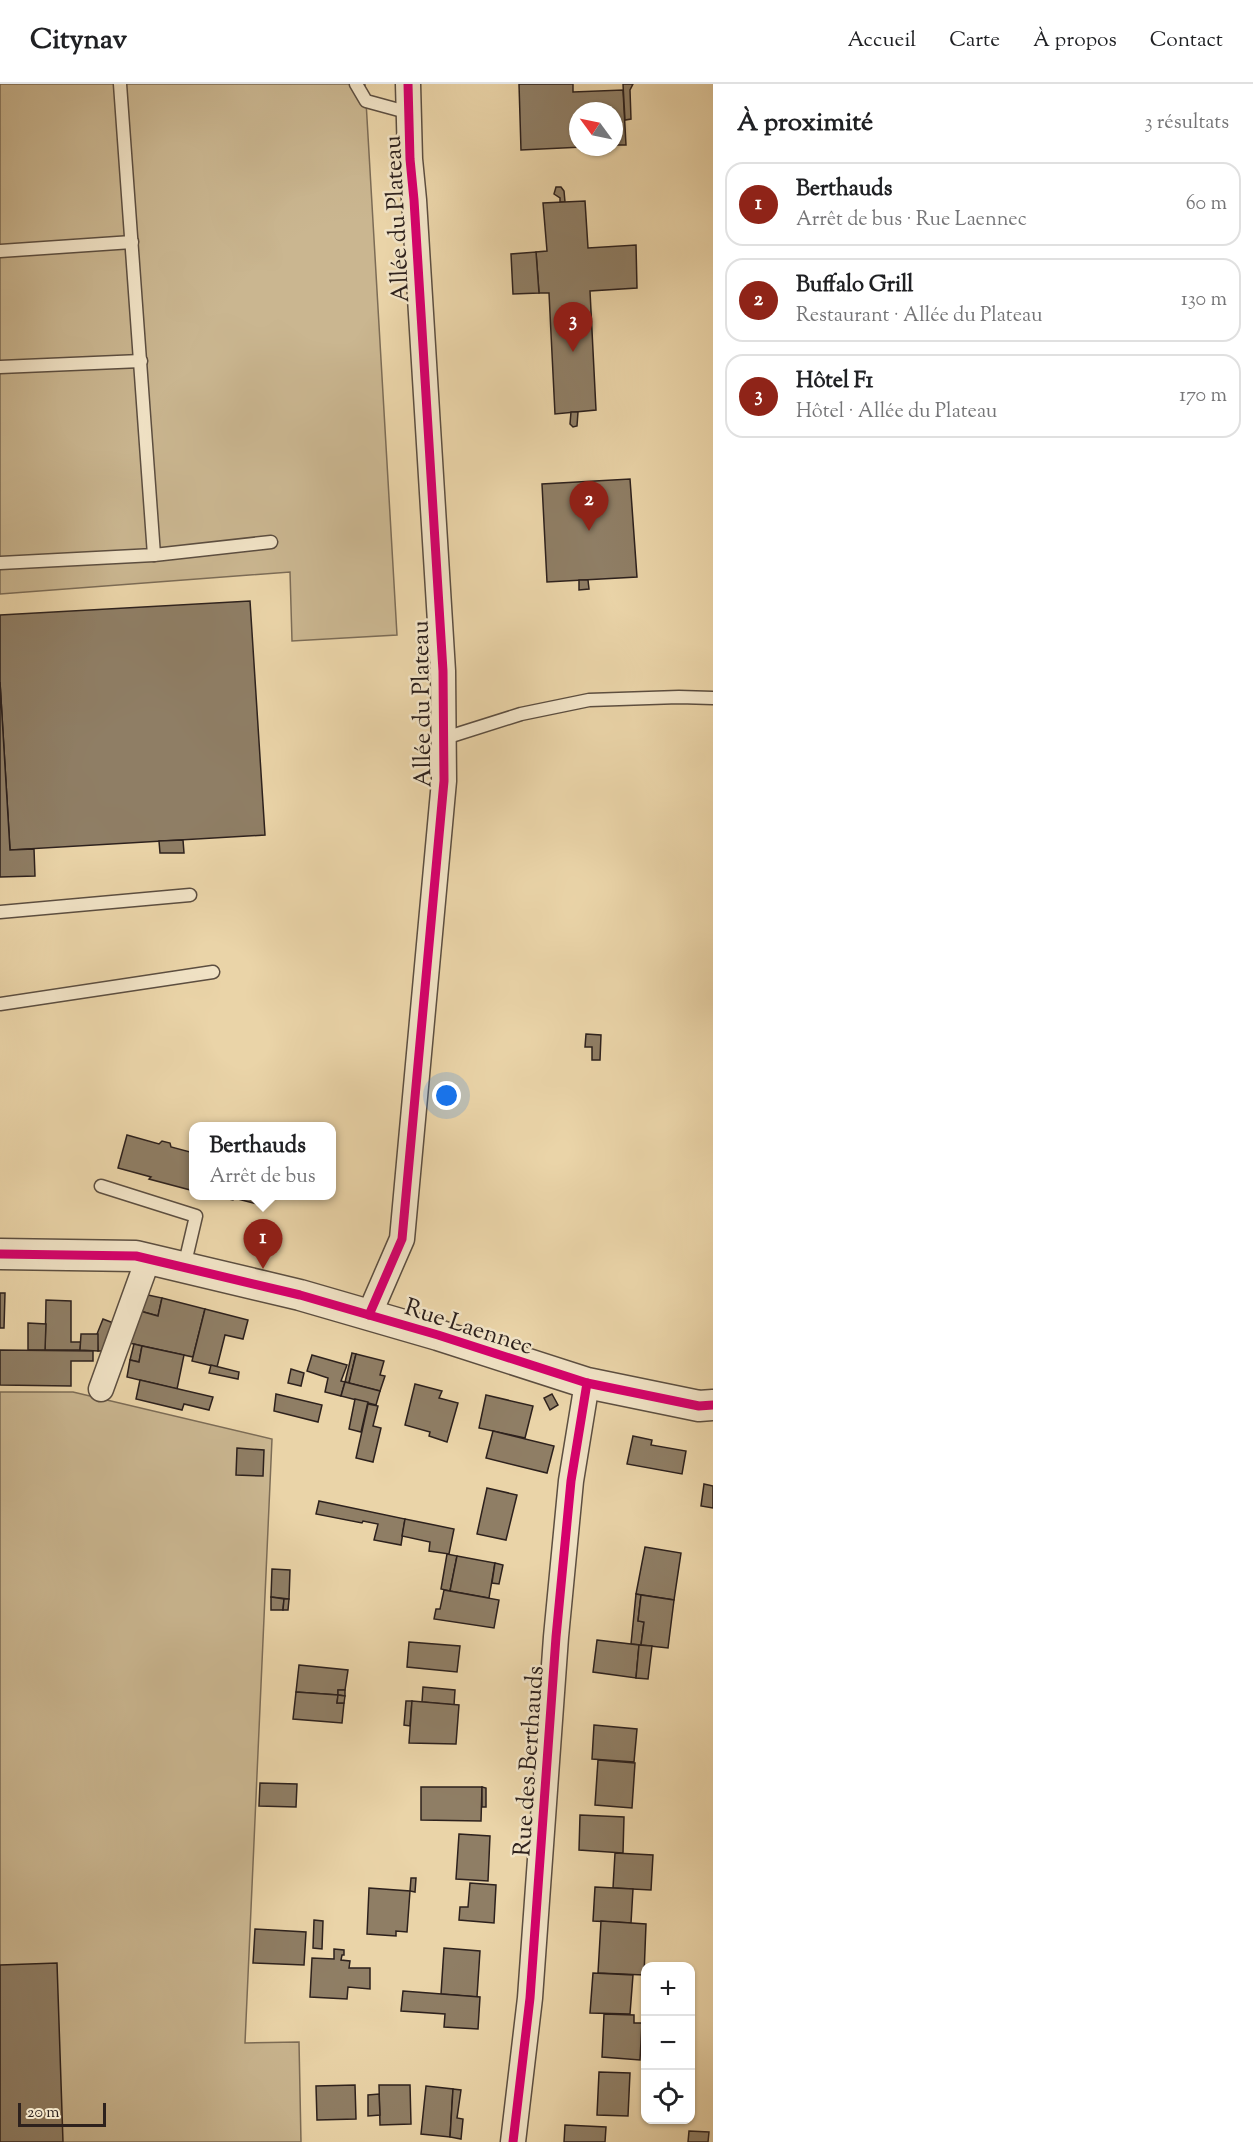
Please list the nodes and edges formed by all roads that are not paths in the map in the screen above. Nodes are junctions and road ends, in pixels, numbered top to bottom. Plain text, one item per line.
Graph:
1 (120, 84) edge
2 (356, 84) edge
3 (408, 84) edge
4 (410, 113) junction
5 (132, 242) junction
6 (0, 251) edge
7 (141, 361) junction
8 (0, 367) edge
9 (271, 542) dead end
10 (154, 555) junction
11 (0, 563) edge
12 (713, 698) edge
13 (444, 738) junction
14 (190, 895) dead end
15 (0, 912) edge
16 (213, 972) dead end
17 (0, 1004) edge
18 (101, 1186) dead end
19 (0, 1254) edge
20 (147, 1259) junction
21 (184, 1267) junction
22 (369, 1315) junction
23 (587, 1383) junction
24 (100, 1389) dead end
25 (713, 1405) edge
26 (513, 2142) edge

1 - 5 lane
2 - 4 lane
3 - 4 street, Allée du Plateau
4 - 13 street, Allée du Plateau
5 - 6 lane
5 - 7 lane
7 - 8 lane
7 - 10 lane
9 - 10 lane
10 - 11 lane
12 - 13 lane
13 - 22 street, Allée du Plateau
14 - 15 lane
16 - 17 lane
18 - 21 lane
19 - 20 street, Rue Laennec
20 - 21 street, Rue Laennec
20 - 24 street
21 - 22 street, Rue Laennec
22 - 23 street, Rue Laennec
23 - 25 street, Rue Laennec
23 - 26 street, Rue des Berthauds

